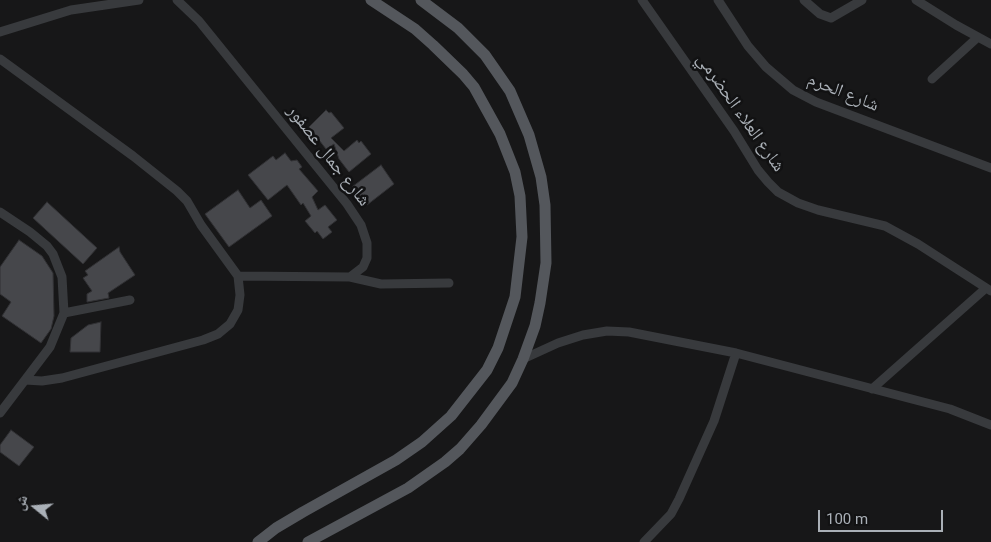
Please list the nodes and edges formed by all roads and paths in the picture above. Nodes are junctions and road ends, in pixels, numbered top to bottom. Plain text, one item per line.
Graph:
1 (139, 0) edge
2 (177, 0) edge
3 (371, 0) edge
4 (422, 0) edge
5 (642, 0) edge
6 (718, 0) edge
7 (804, 0) edge
8 (862, 0) edge
9 (916, 0) edge
10 (0, 32) edge
11 (978, 38) junction
12 (991, 44) edge
13 (0, 59) edge
14 (932, 79) dead end
15 (991, 168) edge
16 (0, 212) edge
17 (238, 276) junction
18 (350, 277) junction
19 (449, 283) dead end
20 (989, 289) edge
21 (130, 300) dead end
22 (64, 313) junction
23 (736, 353) junction
24 (523, 359) junction
25 (25, 380) junction
26 (872, 389) junction
27 (0, 413) edge
28 (991, 425) edge
29 (258, 542) edge
30 (308, 542) edge
31 (644, 542) edge

1 - 10 street
2 - 18 street, شارع جمال عصفور
3 - 29 main road
4 - 24 main road
5 - 20 street, شارع العلاء الحضرمي
6 - 15 street, شارع الحرم
7 - 8 street
9 - 11 street
11 - 12 street
11 - 14 street
13 - 17 street
16 - 22 street
17 - 18 street
17 - 25 street
18 - 19 street
20 - 26 street
21 - 22 street
22 - 25 street
23 - 24 street
23 - 26 street
23 - 31 street
24 - 30 main road
25 - 27 street
26 - 28 street

